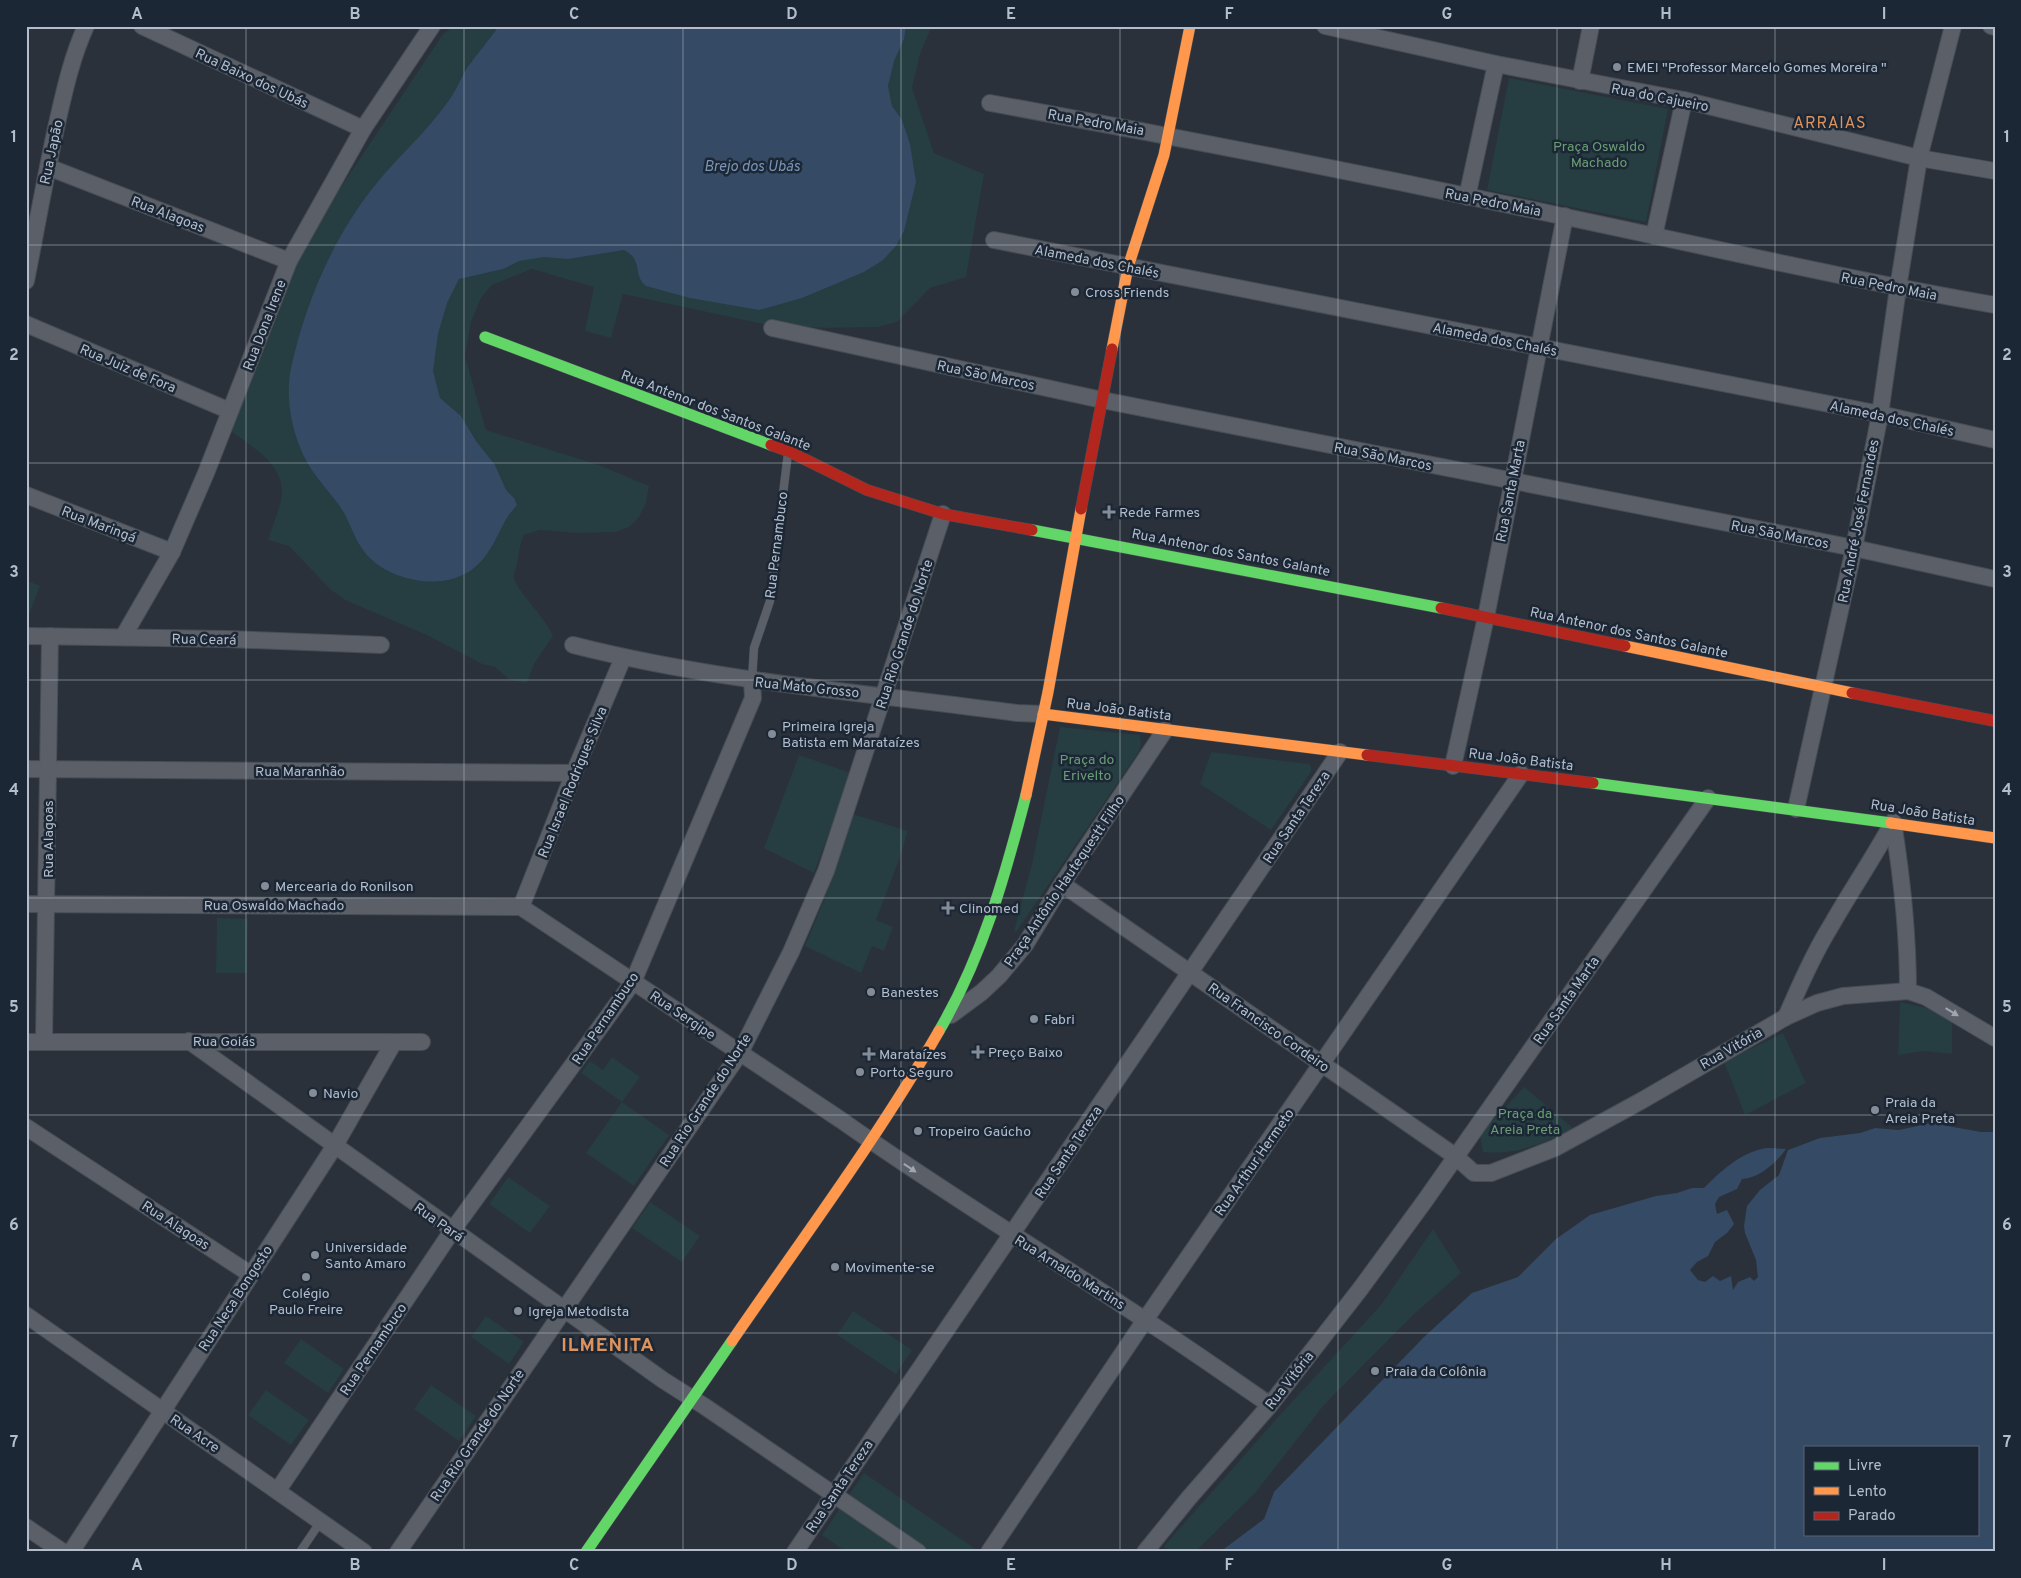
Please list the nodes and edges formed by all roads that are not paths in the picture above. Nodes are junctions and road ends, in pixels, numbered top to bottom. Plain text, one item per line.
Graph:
1 (86, 26) edge
2 (142, 26) edge
3 (432, 26) edge
4 (1190, 26) edge
5 (1325, 26) edge
6 (1591, 26) edge
7 (1953, 26) edge
8 (1991, 26) edge
9 (1995, 27) edge
10 (1496, 64) junction
11 (1580, 81) junction
12 (1684, 100) junction
13 (990, 103) dead end
14 (363, 130) junction
15 (1168, 135) junction
16 (1919, 158) junction
17 (48, 168) junction
18 (1995, 171) edge
19 (1467, 197) junction
20 (1565, 216) junction
21 (1654, 236) junction
22 (994, 240) dead end
23 (289, 260) junction
24 (1128, 267) junction
25 (26, 281) edge
26 (1898, 288) junction
27 (1995, 306) edge
28 (26, 324) edge
29 (772, 328) dead end
30 (485, 337) dead end
31 (1539, 348) junction
32 (1102, 400) junction
33 (230, 411) junction
34 (1880, 414) junction
35 (1995, 440) edge
36 (788, 451) junction
37 (1512, 482) junction
38 (26, 496) edge
39 (943, 514) junction
40 (1075, 537) junction
41 (1854, 548) junction
42 (172, 552) junction
43 (1995, 579) edge
44 (1486, 617) junction
45 (26, 636) edge
46 (50, 636) junction
47 (123, 637) junction
48 (573, 645) dead end
49 (381, 646) dead end
50 (624, 658) junction
51 (752, 681) junction
52 (1823, 688) junction
53 (884, 695) junction
54 (1043, 714) junction
55 (1995, 721) edge
56 (1165, 730) junction
57 (1340, 752) junction
58 (1453, 766) junction
59 (26, 769) edge
60 (48, 769) junction
61 (574, 772) junction
62 (1521, 774) junction
63 (1708, 798) junction
64 (1796, 809) junction
65 (1893, 822) junction
66 (1995, 838) edge
67 (1062, 884) junction
68 (26, 904) edge
69 (47, 904) junction
70 (521, 907) junction
71 (1191, 972) junction
72 (633, 982) junction
73 (1908, 991) junction
74 (1786, 1017) junction
75 (947, 1018) junction
76 (1995, 1038) edge
77 (44, 1041) junction
78 (188, 1041) junction
79 (26, 1042) edge
80 (394, 1042) junction
81 (422, 1042) dead end
82 (740, 1052) junction
83 (1323, 1063) junction
84 (26, 1127) edge
85 (870, 1140) junction
86 (334, 1147) junction
87 (1456, 1156) junction
88 (1474, 1173) joint
89 (1424, 1202) joint
90 (452, 1231) junction
91 (1011, 1235) junction
92 (250, 1274) junction
93 (563, 1310) junction
94 (26, 1315) edge
95 (1145, 1320) junction
96 (692, 1398) junction
97 (1270, 1405) junction
98 (162, 1411) junction
99 (278, 1490) junction
100 (834, 1495) junction
101 (321, 1521) junction
102 (26, 1527) edge
103 (63, 1552) edge
104 (70, 1552) edge
105 (300, 1552) edge
106 (364, 1552) edge
107 (398, 1552) edge
108 (586, 1552) edge
109 (795, 1552) edge
110 (918, 1552) edge
111 (989, 1552) edge
112 (1145, 1552) edge

1 - 17 street, Rua Japão
2 - 14 street, Rua Baixo dos Ubás
3 - 14 street, Rua Dona Irene
4 - 15 street
5 - 10 street, Rua do Cajueiro
6 - 11 street
7 - 16 street, Rua André José Fernandes
8 - 9 street
10 - 11 street, Rua do Cajueiro
10 - 19 street
11 - 12 street, Rua do Cajueiro
12 - 16 street, Rua do Cajueiro
12 - 21 street
13 - 15 street, Rua Pedro Maia
14 - 23 street, Rua Dona Irene
15 - 19 street, Rua Pedro Maia
15 - 24 street
16 - 18 street, Rua do Cajueiro
16 - 26 street, Rua André José Fernandes
17 - 23 street, Rua Alagoas
17 - 25 street, Rua Japão
19 - 20 street, Rua Pedro Maia
20 - 21 street, Rua Pedro Maia
20 - 31 street, Rua Santa Marta
21 - 26 street, Rua Pedro Maia
22 - 24 street, Alameda dos Chalés
23 - 33 street, Rua Dona Irene
24 - 31 street, Alameda dos Chalés
24 - 32 street
26 - 27 street, Rua Pedro Maia
26 - 34 street, Rua André José Fernandes
28 - 33 street, Rua Juiz de Fora
29 - 32 street, Rua São Marcos
30 - 36 street, Rua Antenor dos Santos Galante
31 - 34 street, Alameda dos Chalés
31 - 37 street, Rua Santa Marta
32 - 37 street, Rua São Marcos
32 - 40 street
33 - 42 street, Rua Dona Irene
34 - 35 street, Alameda dos Chalés
34 - 41 street, Rua André José Fernandes
36 - 39 street, Rua Antenor dos Santos Galante
36 - 51 lane, Rua Pernambuco
37 - 41 street, Rua São Marcos
37 - 44 street, Rua Santa Marta
38 - 42 street, Rua Maringá
39 - 40 street, Rua Antenor dos Santos Galante
39 - 53 street, Rua Rio Grande do Norte
40 - 44 street, Rua Antenor dos Santos Galante
40 - 54 street
41 - 43 street, Rua São Marcos
41 - 52 street, Rua André José Fernandes
42 - 47 street, Rua Dona Irene
44 - 52 street, Rua Antenor dos Santos Galante
44 - 58 street, Rua Santa Marta
45 - 46 street, Rua Ceará
46 - 47 street, Rua Ceará
46 - 60 street, Rua Alagoas
47 - 49 street, Rua Ceará
48 - 50 street, Rua Mato Grosso
50 - 51 street, Rua Mato Grosso
50 - 61 street, Rua Israel Rodrigues Silva
51 - 53 street, Rua Mato Grosso
51 - 72 street, Rua Pernambuco
52 - 55 street, Rua Antenor dos Santos Galante
52 - 64 street, Rua André José Fernandes
53 - 54 street, Rua Mato Grosso
53 - 82 street, Rua Rio Grande do Norte
54 - 56 street, Rua João Batista
54 - 75 street
56 - 57 street, Rua João Batista
56 - 67 street, Praça Antônio Hautequestt Filho
57 - 58 street, Rua João Batista
57 - 71 street, Rua Santa Tereza
58 - 62 street, Rua João Batista
59 - 60 street, Rua Maranhão
60 - 61 street, Rua Maranhão
60 - 69 street, Rua Alagoas
61 - 70 street, Rua Israel Rodrigues Silva
62 - 63 street, Rua João Batista
62 - 83 street, Rua Arthur Hermeto
63 - 64 street, Rua João Batista
63 - 87 street, Rua Santa Marta
64 - 65 street, Rua João Batista
65 - 66 street, Rua João Batista
65 - 73 street
65 - 74 street
67 - 71 street, Rua Francisco Cordeiro
67 - 75 street, Praça Antônio Hautequestt Filho
68 - 69 street, Rua Oswaldo Machado
69 - 70 street, Rua Oswaldo Machado
69 - 77 street, Rua Alagoas
70 - 72 street, Rua Sergipe
71 - 83 street, Rua Francisco Cordeiro
71 - 91 street, Rua Santa Tereza
72 - 82 street, Rua Sergipe
72 - 90 street, Rua Pernambuco
73 - 74 street, Rua Vitória
73 -> 76 street, Rua Vitória
74 - 88 street, Rua Vitória
75 - 85 street
77 - 78 street, Rua Goiás
77 - 79 street, Rua Goiás
78 - 80 street, Rua Goiás
78 - 86 street, Rua Pará
80 - 81 street, Rua Goiás
80 - 86 street, Rua Neca Bongosto
82 - 85 street, Rua Sergipe
82 - 93 street, Rua Rio Grande do Norte
83 - 87 street, Rua Francisco Cordeiro
83 - 95 street, Rua Arthur Hermeto
84 - 92 street, Rua Alagoas
85 -> 91 street, Rua Arnaldo Martins
85 - 96 street
86 - 90 street, Rua Pará
86 - 92 street, Rua Neca Bongosto
87 - 88 street, Rua Francisco Cordeiro
87 - 89 street, Rua Santa Marta
89 - 97 street, Rua Vitória
90 - 93 street, Rua Pará
90 - 99 street, Rua Pernambuco
91 - 95 street, Rua Arnaldo Martins
91 - 100 street, Rua Santa Tereza
92 - 98 street, Rua Neca Bongosto
93 - 96 street, Rua Pará
93 - 107 street, Rua Rio Grande do Norte
94 - 98 street, Rua Acre
95 - 97 street, Rua Arnaldo Martins
95 - 111 street, Rua Arthur Hermeto
96 - 100 street, Rua Pará
96 - 108 street
97 - 112 street, Rua Vitória
98 - 99 street, Rua Acre
98 - 104 street, Rua Neca Bongosto
99 - 101 street, Rua Acre
100 - 109 street, Rua Santa Tereza
100 - 110 street, Rua Pará
101 - 105 lane
101 - 106 street, Rua Acre
102 - 103 street

